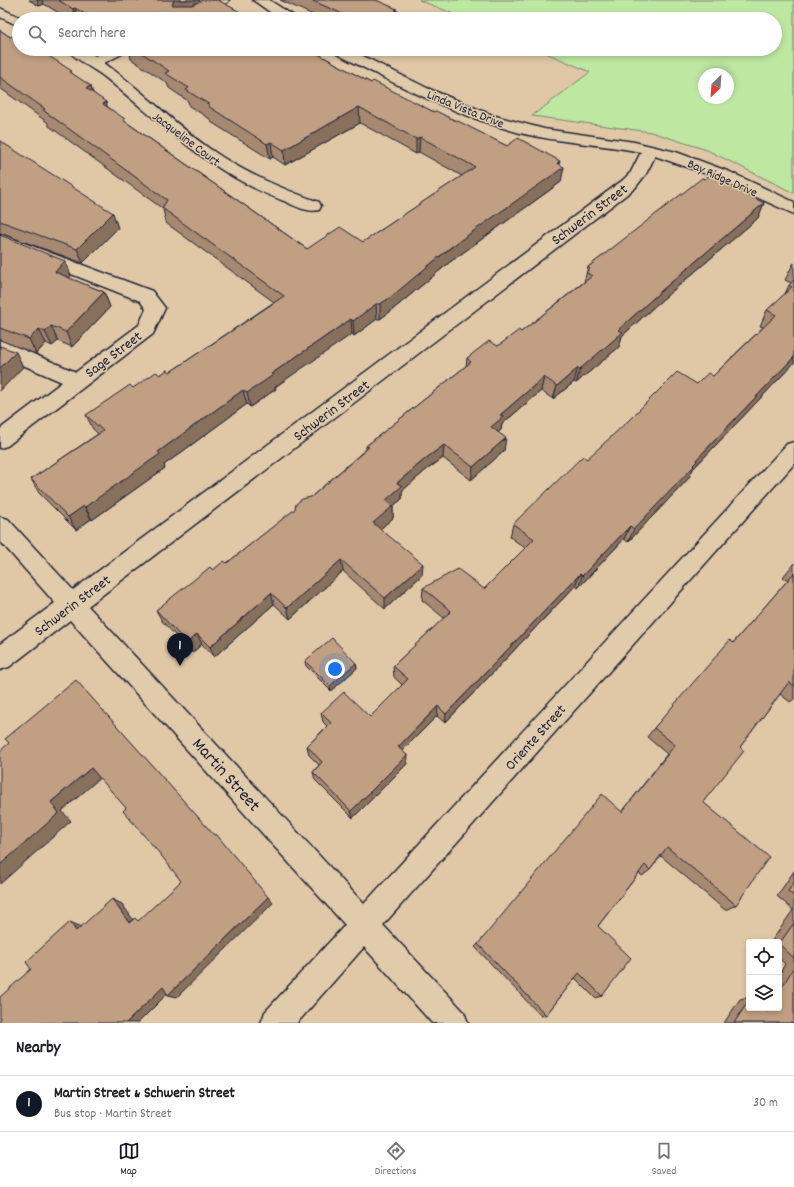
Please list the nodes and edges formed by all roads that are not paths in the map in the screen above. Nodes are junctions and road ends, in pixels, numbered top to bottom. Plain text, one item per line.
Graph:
1 (222, 0) edge
2 (260, 0) edge
3 (0, 12) edge
4 (197, 12) edge
5 (279, 12) edge
6 (12, 18) edge
7 (85, 56) edge
8 (106, 56) edge
9 (352, 56) edge
10 (94, 62) junction
11 (650, 150) junction
12 (313, 206) dead end
13 (794, 209) edge
14 (0, 240) edge
15 (0, 347) edge
16 (78, 381) junction
17 (0, 440) edge
18 (794, 450) edge
19 (0, 526) edge
20 (72, 605) junction
21 (0, 659) edge
22 (364, 926) junction
23 (276, 1023) edge
24 (453, 1023) edge

1 - 4 street
2 - 5 street
3 - 6 street
7 - 10 street, Jacqueline Court
8 - 10 street
9 - 11 street, Linda Vista Drive
10 - 12 street, Jacqueline Court
11 - 13 street, Bay Ridge Drive
11 - 20 street, Schwerin Street
14 - 16 street, Sage Street
15 - 16 street
16 - 17 street, Sage Street
18 - 22 street, Oriente Street
19 - 20 street, Martin Street
20 - 21 street, Schwerin Street
20 - 22 street, Martin Street
22 - 23 street, Oriente Street
22 - 24 street, Martin Street

